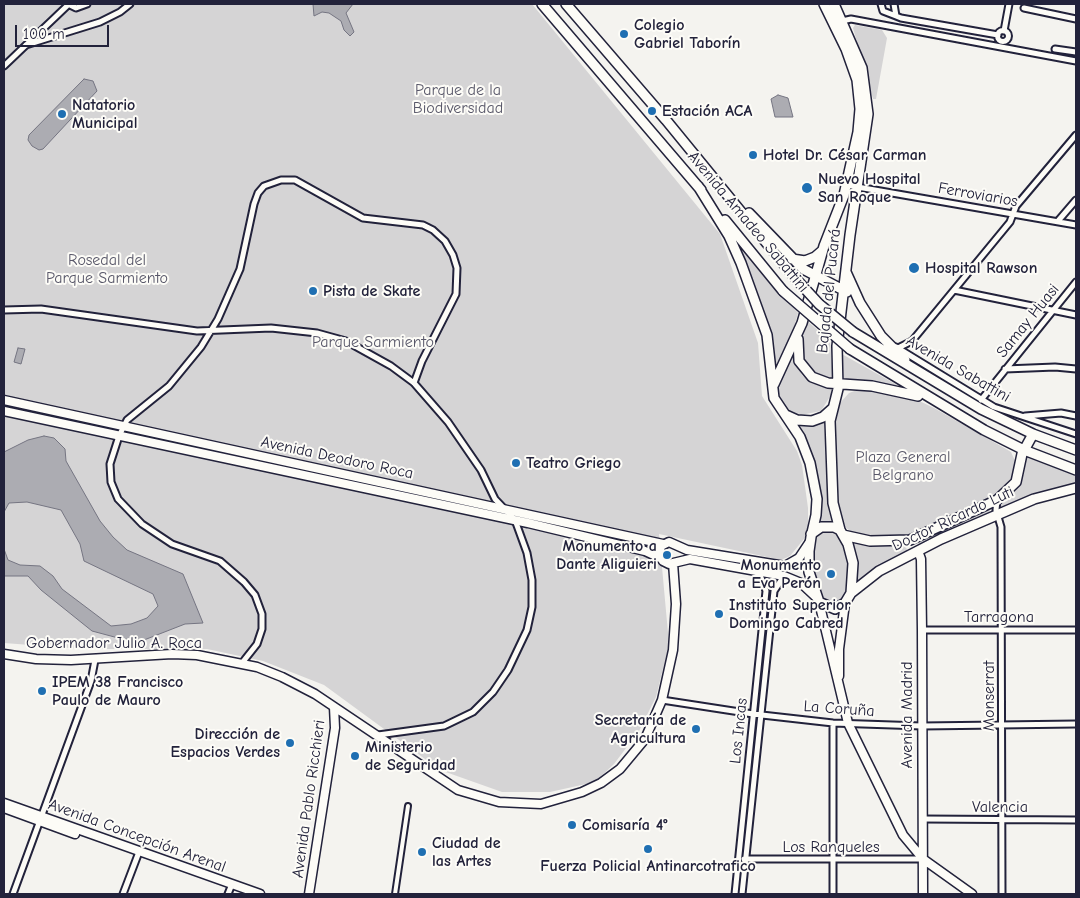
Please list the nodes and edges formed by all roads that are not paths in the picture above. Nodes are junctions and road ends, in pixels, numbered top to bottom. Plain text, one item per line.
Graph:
1 (68, 4) edge
2 (87, 4) edge
3 (130, 4) edge
4 (542, 4) edge
5 (566, 4) edge
6 (822, 4) edge
7 (835, 4) edge
8 (881, 4) edge
9 (894, 4) edge
10 (1009, 4) edge
11 (1024, 8) dead end
12 (896, 16) junction
13 (1076, 19) edge
14 (837, 20) junction
15 (1004, 31) junction
16 (998, 35) junction
17 (26, 45) junction
18 (1055, 49) dead end
19 (1076, 52) edge
20 (1076, 61) edge
21 (4, 66) edge
22 (1076, 134) edge
23 (715, 179) junction
24 (846, 185) junction
25 (698, 186) junction
26 (858, 188) junction
27 (1076, 200) edge
28 (1013, 214) junction
29 (1058, 222) junction
30 (1076, 225) edge
31 (823, 248) junction
32 (792, 258) junction
33 (846, 271) junction
34 (815, 276) junction
35 (1076, 282) edge
36 (843, 290) junction
37 (954, 290) junction
38 (860, 304) junction
39 (4, 310) edge
40 (1053, 310) junction
41 (1076, 315) edge
42 (802, 323) junction
43 (212, 330) junction
44 (885, 340) junction
45 (898, 348) junction
46 (1005, 369) junction
47 (1076, 369) edge
48 (414, 383) junction
49 (838, 383) junction
50 (773, 388) junction
51 (960, 394) junction
52 (975, 397) junction
53 (4, 400) edge
54 (981, 404) junction
55 (941, 406) junction
56 (833, 407) junction
57 (4, 411) edge
58 (784, 414) junction
59 (1019, 416) junction
60 (1076, 416) edge
61 (1040, 422) junction
62 (123, 426) junction
63 (1033, 434) junction
64 (1076, 434) edge
65 (119, 436) junction
66 (1024, 450) junction
67 (1076, 450) edge
68 (1076, 470) edge
69 (1076, 488) edge
70 (997, 500) junction
71 (502, 508) junction
72 (997, 515) junction
73 (515, 520) junction
74 (841, 532) junction
75 (811, 537) junction
76 (910, 540) junction
77 (663, 544) junction
78 (678, 546) junction
79 (918, 551) junction
80 (660, 558) junction
81 (675, 562) junction
82 (759, 572) junction
83 (784, 576) junction
84 (850, 593) junction
85 (817, 599) junction
86 (846, 603) junction
87 (922, 630) junction
88 (1001, 630) junction
89 (1076, 630) edge
90 (4, 654) edge
91 (95, 660) junction
92 (242, 663) junction
93 (839, 691) junction
94 (662, 700) junction
95 (334, 707) junction
96 (345, 714) junction
97 (753, 714) junction
98 (759, 715) junction
99 (833, 723) junction
100 (848, 724) junction
101 (1076, 724) edge
102 (1001, 725) junction
103 (922, 726) junction
104 (378, 735) junction
105 (4, 803) edge
106 (408, 806) dead end
107 (4, 808) edge
108 (41, 819) junction
109 (923, 819) junction
110 (1002, 819) junction
111 (1076, 820) edge
112 (138, 854) junction
113 (745, 859) junction
114 (834, 859) junction
115 (923, 859) junction
116 (738, 860) junction
117 (230, 889) edge
118 (13, 894) edge
119 (123, 894) edge
120 (248, 894) edge
121 (260, 894) edge
122 (309, 894) edge
123 (314, 894) edge
124 (395, 894) edge
125 (735, 894) edge
126 (742, 894) edge
127 (833, 894) edge
128 (923, 894) edge
129 (972, 894) edge
130 (1002, 894) edge

1 - 2 street
1 - 17 street
3 - 17 street
4 - 25 main road, Avenida Amadeo Sabattini
5 - 23 main road, Avenida Amadeo Sabattini
6 - 14 main road, Bajada del Pucará
7 - 14 main road, Bajada del Pucará
8 - 12 street
9 - 12 street
10 - 15 street
11 - 13 street
12 - 16 street
14 - 20 street
14 - 24 main road, Bajada del Pucará
14 - 26 main road, Bajada del Pucará
15 - 16 street
15 - 16 street
17 - 21 street
18 - 19 street
22 - 28 street
23 - 32 main road
23 - 54 main road, Avenida Amadeo Sabattini, bridge
24 - 26 street, Ferroviarios
24 - 31 main road, Bajada del Pucará
25 - 50 main road
25 - 55 main road, Avenida Amadeo Sabattini, bridge
26 - 28 street, Ferroviarios
26 - 33 main road, Bajada del Pucará
27 - 29 street
28 - 29 street, Ferroviarios
28 - 37 street
29 - 30 street, Ferroviarios
31 - 32 main road
31 - 34 main road, Bajada del Pucará
32 - 34 main road
33 - 36 main road, Bajada del Pucará
33 - 38 main road
34 - 36 main road
34 - 42 main road, Bajada del Pucará
35 - 40 street, Samay Huasi
36 - 38 main road
36 - 49 main road, Bajada del Pucará
37 - 40 street
37 - 45 street
38 - 44 main road
39 - 43 street
40 - 41 street
40 - 46 street, Samay Huasi
42 - 49 main road
42 - 50 main road, Bajada del Pucará
43 - 48 street
43 - 48 street
43 - 62 street
44 - 45 street, Avenida Sabattini
44 - 51 main road
45 - 52 street, Avenida Sabattini
46 - 47 street
46 - 54 street, Samay Huasi
48 - 71 street
49 - 55 main road
49 - 56 main road, Bajada del Pucará
50 - 58 main road
51 - 52 street
51 - 54 main road
52 - 54 street, Avenida Sabattini
53 - 62 main road, Avenida Deodoro Roca
54 - 59 street, Avenida Sabattini
54 - 63 main road, Avenida Amadeo Sabattini
55 - 66 main road, Avenida Amadeo Sabattini
56 - 58 main road
56 - 74 main road, Bajada del Pucará
57 - 65 main road, Avenida Deodoro Roca
58 - 75 main road
59 - 60 street
59 - 61 street, Avenida Sabattini
61 - 63 street
61 - 64 street, Avenida Sabattini
62 - 65 street
62 - 71 main road, Avenida Deodoro Roca
63 - 66 main road, Doctor Ricardo Luti
63 - 67 main road, Avenida Amadeo Sabattini
65 - 73 main road, Avenida Deodoro Roca
65 - 92 street
66 - 68 main road, Avenida Amadeo Sabattini
66 - 70 main road, Doctor Ricardo Luti
69 - 72 main road, Doctor Ricardo Luti
70 - 72 street, Monserrat
70 - 76 main road, Doctor Ricardo Luti
71 - 73 street
71 - 77 main road, Avenida Deodoro Roca
72 - 79 main road, Doctor Ricardo Luti
72 - 88 street, Monserrat
73 - 80 main road, Avenida Deodoro Roca
73 - 104 street
74 - 75 main road, Doctor Ricardo Luti
74 - 76 main road, Doctor Ricardo Luti
74 - 84 main road, Bajada del Pucará
75 - 78 main road, Avenida Deodoro Roca
75 - 85 main road
76 - 79 main road, Avenida Madrid
77 - 78 main road, Avenida Deodoro Roca
77 - 80 main road
78 - 81 main road
79 - 84 main road, Doctor Ricardo Luti
79 - 87 main road, Avenida Madrid
80 - 81 main road, Avenida Deodoro Roca
81 - 82 main road, Avenida Deodoro Roca
81 - 94 main road
82 - 83 main road, Avenida Deodoro Roca
82 - 97 street, Los Incas
83 - 85 main road, Avenida Deodoro Roca
83 - 98 street, Los Incas
84 - 86 main road
85 - 86 main road
85 - 93 main road
86 - 93 main road
87 - 88 street, Tarragona
87 - 103 main road, Avenida Madrid
88 - 89 street, Tarragona
88 - 102 street, Monserrat
90 - 91 main road, Gobernador Julio A. Roca
91 - 92 main road, Gobernador Julio A. Roca
91 - 108 street
92 - 95 main road, Gobernador Julio A. Roca
93 - 100 main road
94 - 97 street, La Coruña
94 - 104 main road
95 - 96 main road, Gobernador Julio A. Roca
95 - 122 main road, Avenida Pablo Ricchieri
96 - 104 main road
96 - 123 main road, Avenida Pablo Ricchieri
97 - 98 street, La Coruña
97 - 116 street, Los Incas
98 - 99 street, La Coruña
98 - 113 street, Los Incas
99 - 100 street, La Coruña
99 - 114 street
100 - 103 street, La Coruña
100 - 115 main road
101 - 102 street, La Coruña
102 - 103 street, La Coruña
102 - 110 street, Monserrat
103 - 109 main road, Avenida Madrid
105 - 108 main road, Avenida Concepción Arenal
106 - 124 street
107 - 108 main road, Avenida Concepción Arenal
108 - 112 main road, Avenida Concepción Arenal
108 - 118 street
109 - 110 street, Valencia
109 - 115 main road, Avenida Madrid
110 - 111 street, Valencia
110 - 130 street, Monserrat
112 - 117 main road, Avenida Concepción Arenal
112 - 119 street
113 - 114 street, Los Ranqueles
113 - 116 street, Los Ranqueles
113 - 126 street, Los Incas
114 - 115 street, Los Ranqueles
114 - 127 street
115 - 128 main road, Avenida Madrid
115 - 129 main road
116 - 125 street, Los Incas
117 - 120 main road, Avenida Concepción Arenal
117 - 121 main road, Avenida Concepción Arenal

